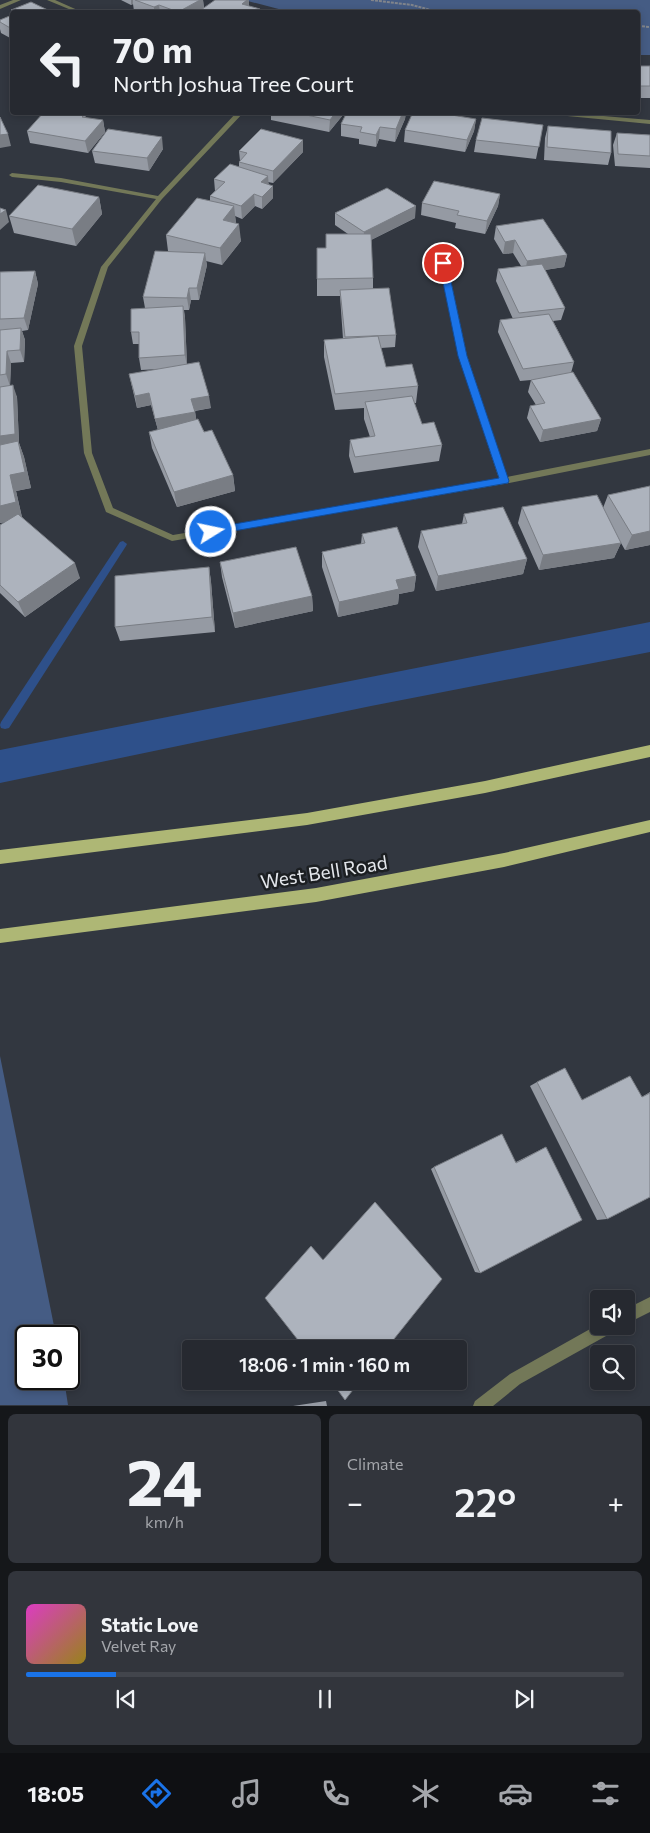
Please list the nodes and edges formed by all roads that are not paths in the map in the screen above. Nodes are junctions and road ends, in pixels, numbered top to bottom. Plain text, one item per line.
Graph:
1 (18, 0) edge
2 (50, 0) edge
3 (0, 7) edge
4 (75, 10) edge
5 (238, 115) edge
6 (565, 115) edge
7 (650, 122) edge
8 (12, 175) dead end
9 (160, 198) junction
10 (443, 263) dead end
11 (650, 452) edge
12 (504, 481) junction
13 (650, 751) edge
14 (650, 826) edge
15 (0, 856) edge
16 (0, 936) edge
17 (650, 1304) edge
18 (635, 1312) edge
19 (594, 1335) edge
20 (480, 1406) edge

1 - 3 street
2 - 4 street
5 - 9 street
6 - 7 street
8 - 9 street
9 - 12 street
10 - 12 street
11 - 12 street
13 - 15 main road
14 - 16 main road, West Bell Road
17 - 18 street
19 - 20 street

